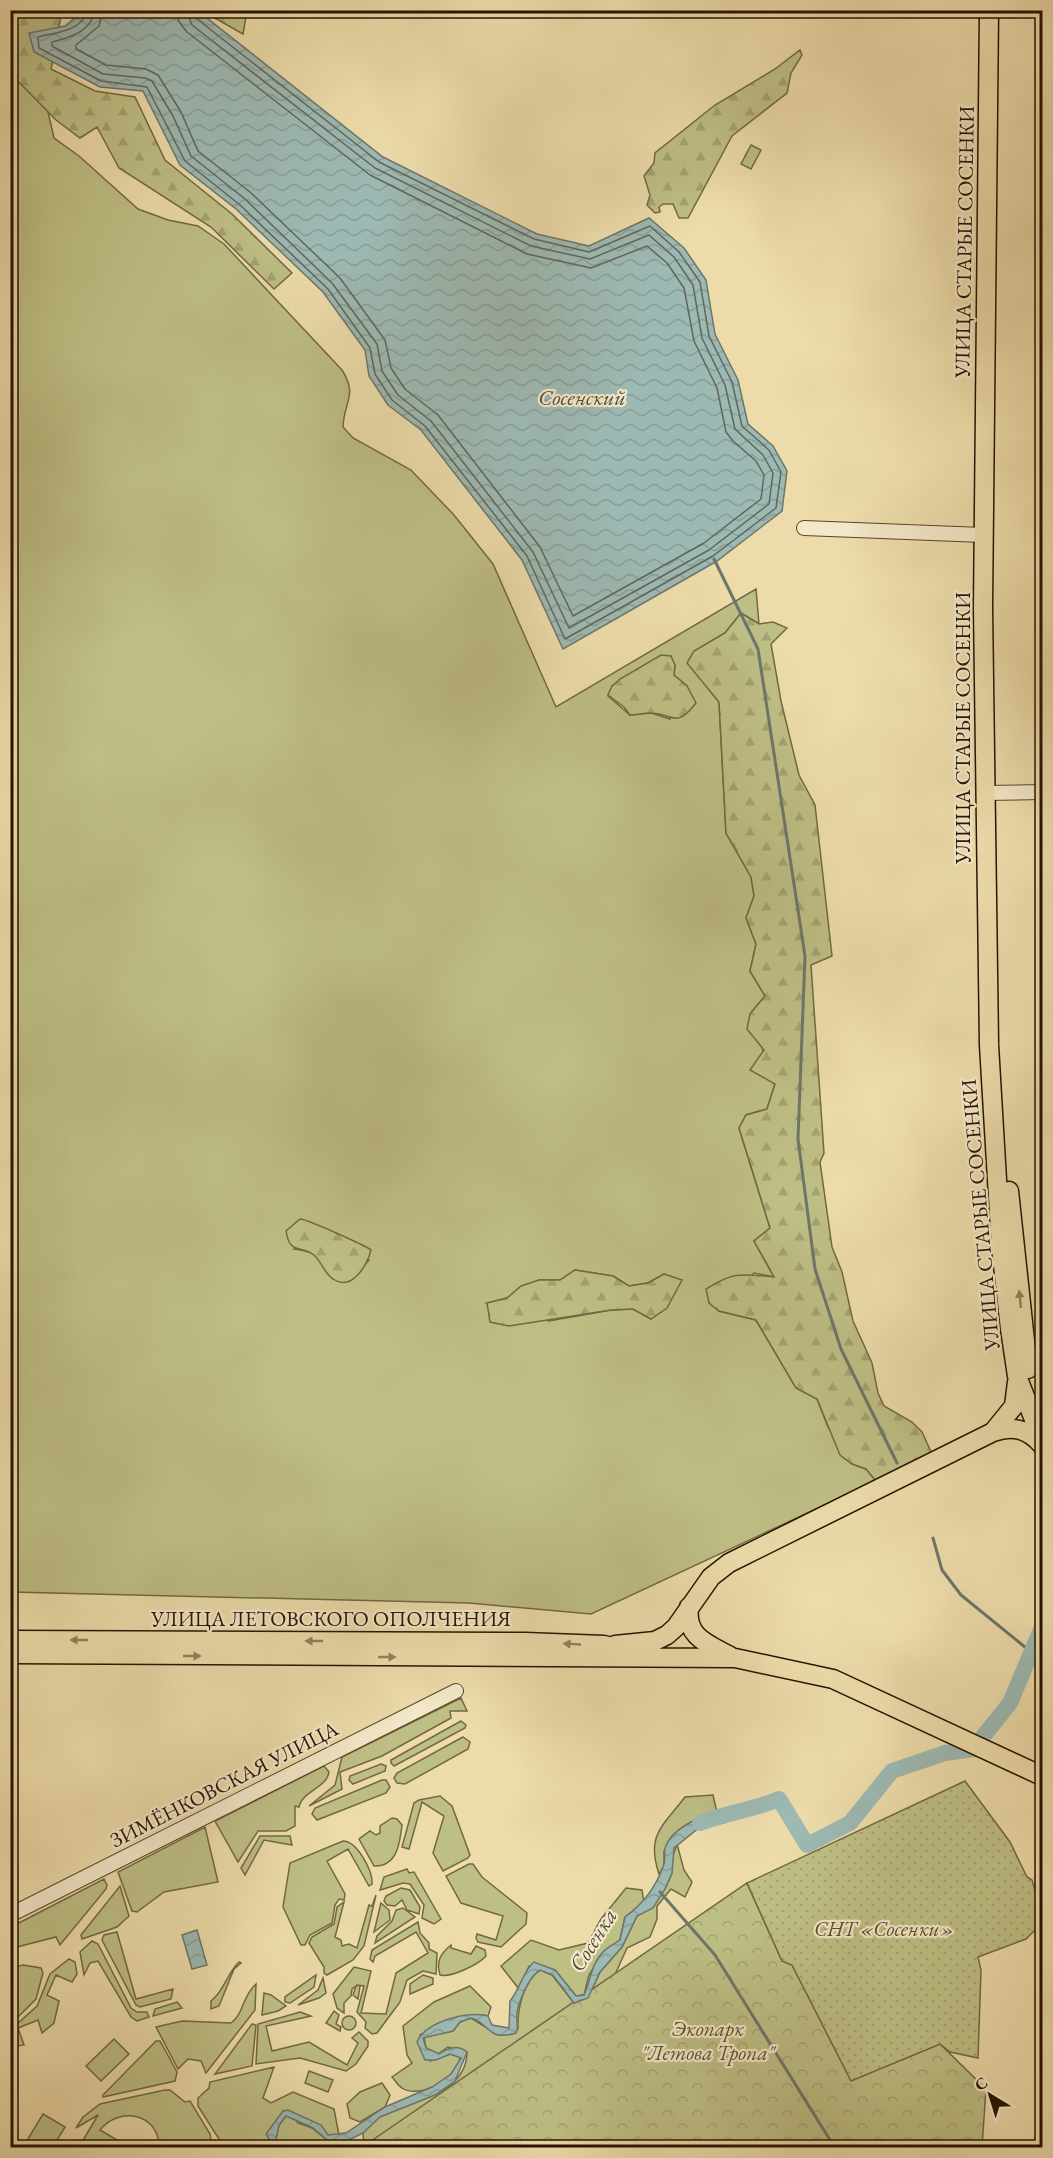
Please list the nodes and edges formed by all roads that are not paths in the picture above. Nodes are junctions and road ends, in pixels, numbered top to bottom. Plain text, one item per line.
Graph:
1 (989, 10) edge
2 (998, 10) edge
3 (804, 528) dead end
4 (984, 535) junction
5 (1042, 792) edge
6 (988, 793) junction
7 (1017, 1376) junction
8 (1042, 1411) edge
9 (993, 1432) junction
10 (1042, 1440) edge
11 (1042, 1445) edge
12 (689, 1607) junction
13 (604, 1645) junction
14 (12, 1651) edge
15 (650, 1658) junction
16 (735, 1658) junction
17 (456, 1691) dead end
18 (1042, 1776) edge
19 (10, 1915) edge

1 - 4 main road, УЛИЦА СТАРЫЕ СОСЕНКИ
2 - 6 main road, УЛИЦА СТАРЫЕ СОСЕНКИ
3 - 4 street
4 - 6 main road, УЛИЦА СТАРЫЕ СОСЕНКИ
5 - 6 street
6 - 7 main road, УЛИЦА СТАРЫЕ СОСЕНКИ
8 -> 6 main road, УЛИЦА СТАРЫЕ СОСЕНКИ
7 - 9 main road
7 - 10 main road, УЛИЦА СТАРЫЕ СОСЕНКИ
9 - 11 main road
9 - 12 main road
12 - 13 main road
12 - 16 main road
13 -> 14 main road, УЛИЦА ЛЕТОВСКОГО ОПОЛЧЕНИЯ
13 - 15 main road, УЛИЦА ЛЕТОВСКОГО ОПОЛЧЕНИЯ
14 -> 15 main road, УЛИЦА ЛЕТОВСКОГО ОПОЛЧЕНИЯ
15 - 16 main road, УЛИЦА ЛЕТОВСКОГО ОПОЛЧЕНИЯ
16 - 18 main road, УЛИЦА ЛЕТОВСКОГО ОПОЛЧЕНИЯ
17 - 19 street, ЗИМЁНКОВСКАЯ УЛИЦА

